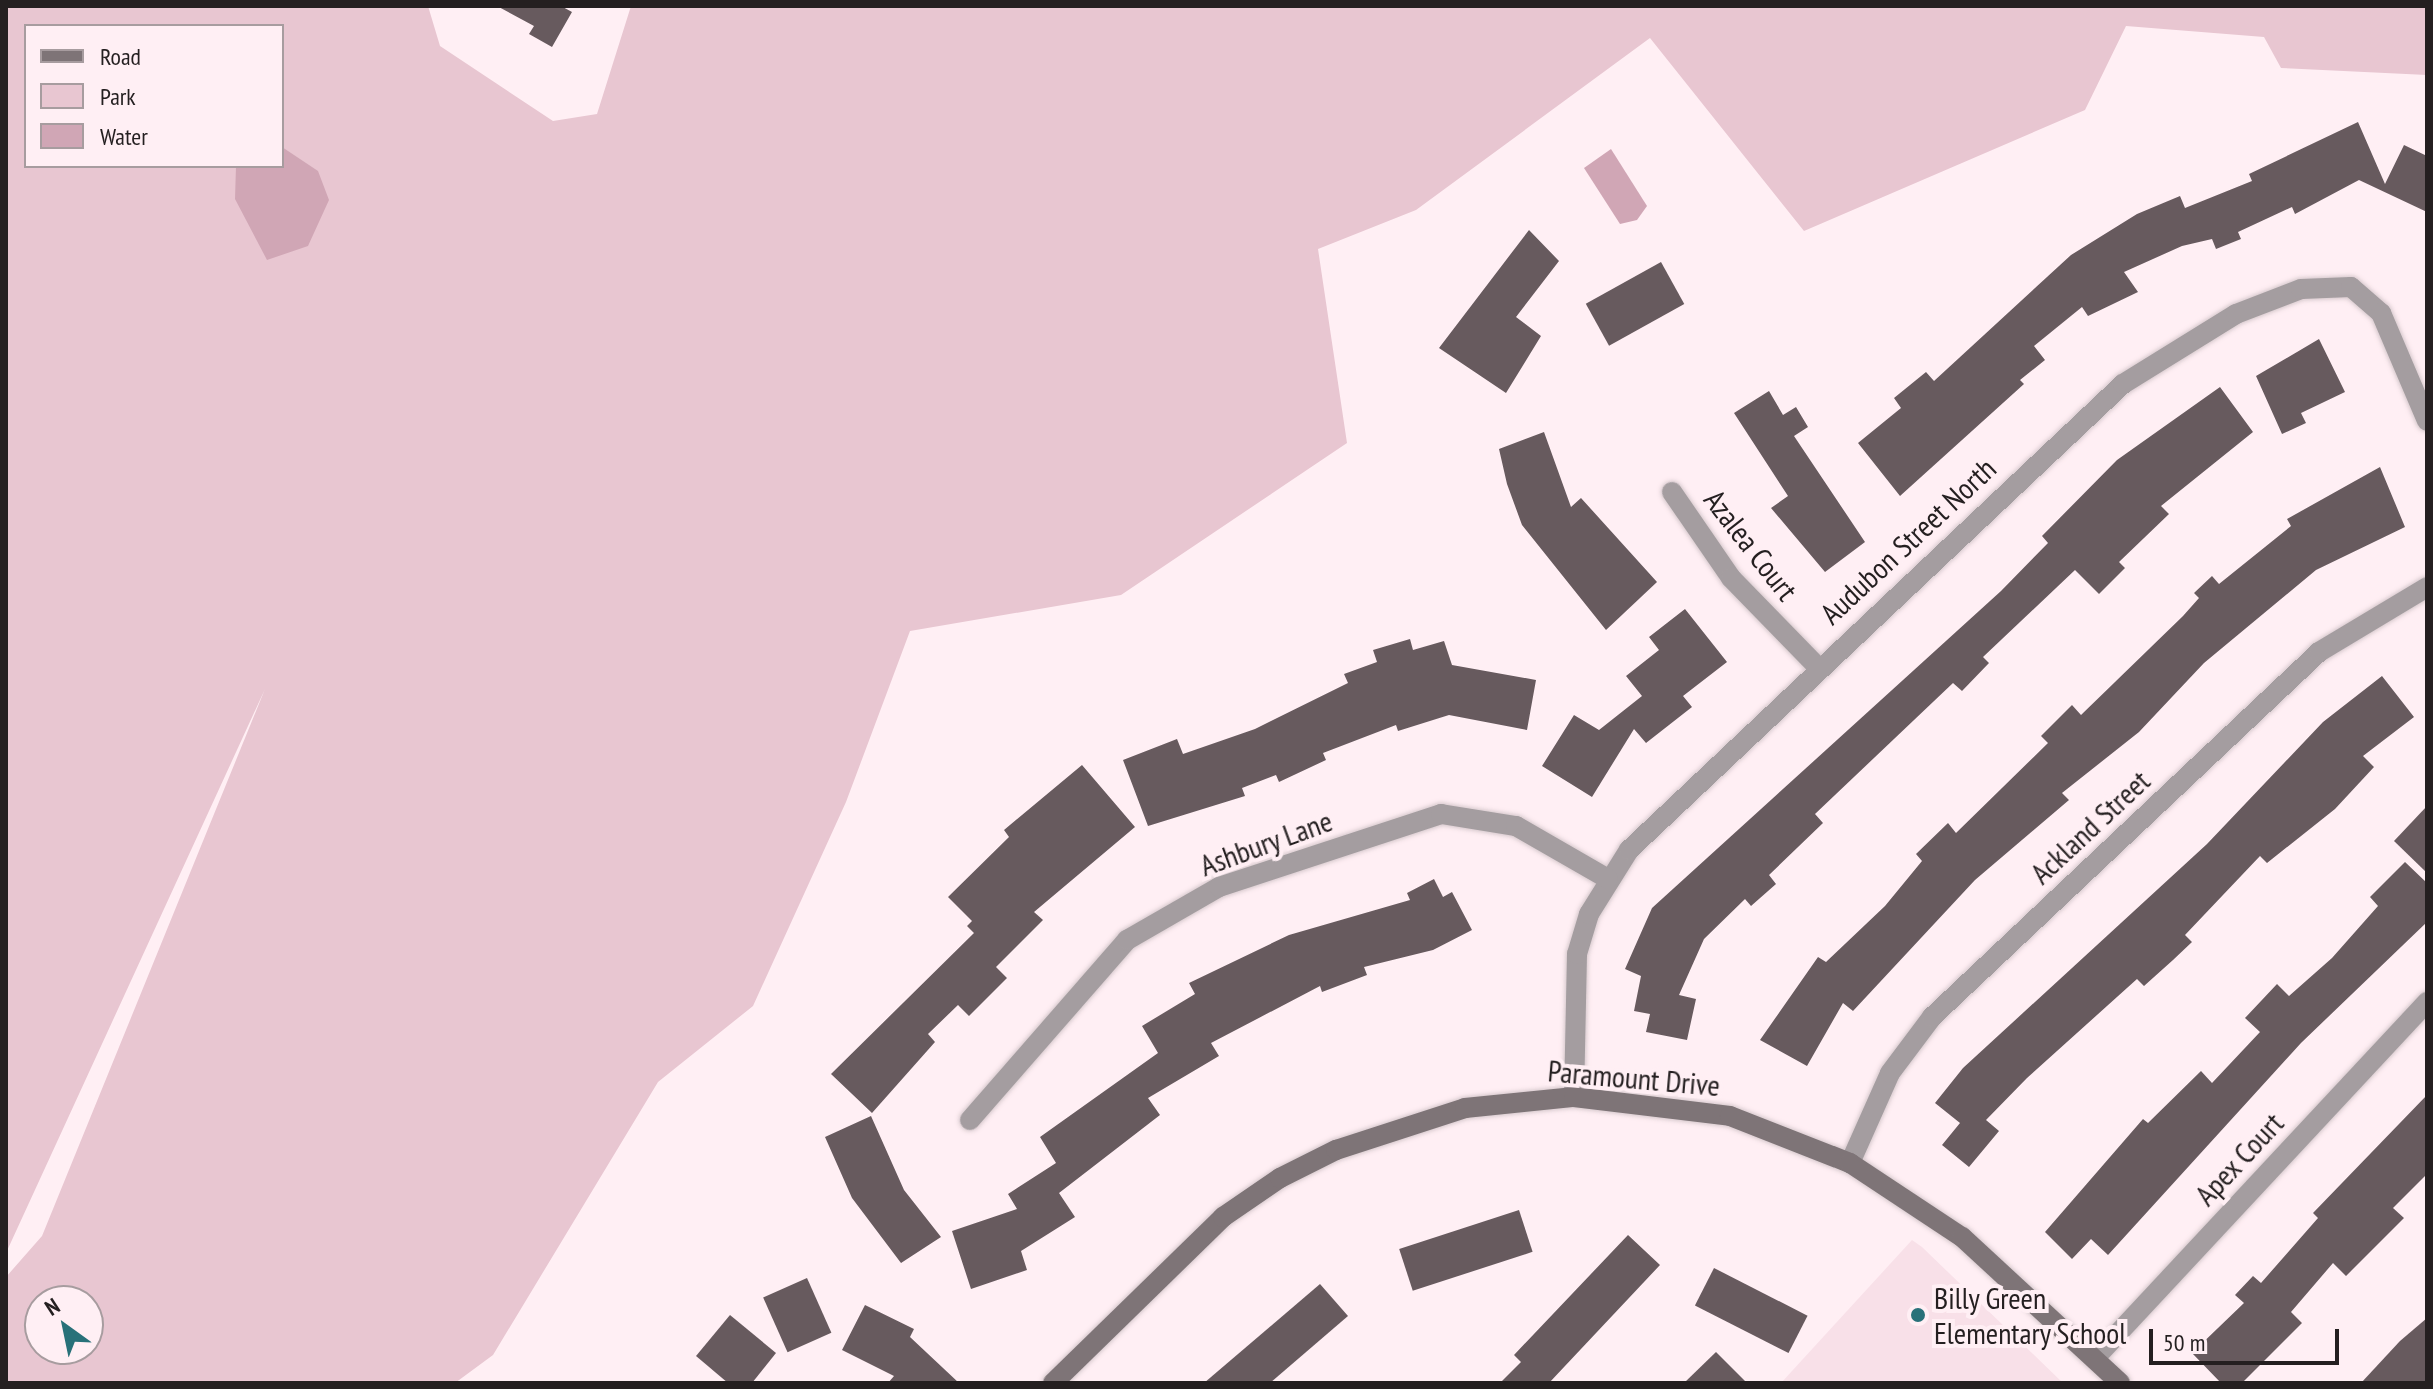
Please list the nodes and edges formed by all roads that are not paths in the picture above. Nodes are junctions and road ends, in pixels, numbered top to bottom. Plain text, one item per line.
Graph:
1 (2427, 421) edge
2 (1672, 492) dead end
3 (2427, 587) edge
4 (1818, 667) junction
5 (1608, 879) junction
6 (2427, 1002) edge
7 (1574, 1097) junction
8 (970, 1120) dead end
9 (1850, 1163) junction
10 (2095, 1358) junction
11 (1053, 1383) edge
12 (2120, 1383) edge

1 - 4 street, Audubon Street North
2 - 4 street, Azalea Court
3 - 9 street, Ackland Street
4 - 5 street, Audubon Street North
5 - 7 street, Audubon Street North
5 - 8 street, Ashbury Lane
6 - 10 street, Apex Court
7 - 9 street, Paramount Drive
7 - 11 street, Paramount Drive
9 - 10 street, Paramount Drive
10 - 12 street, Paramount Drive

